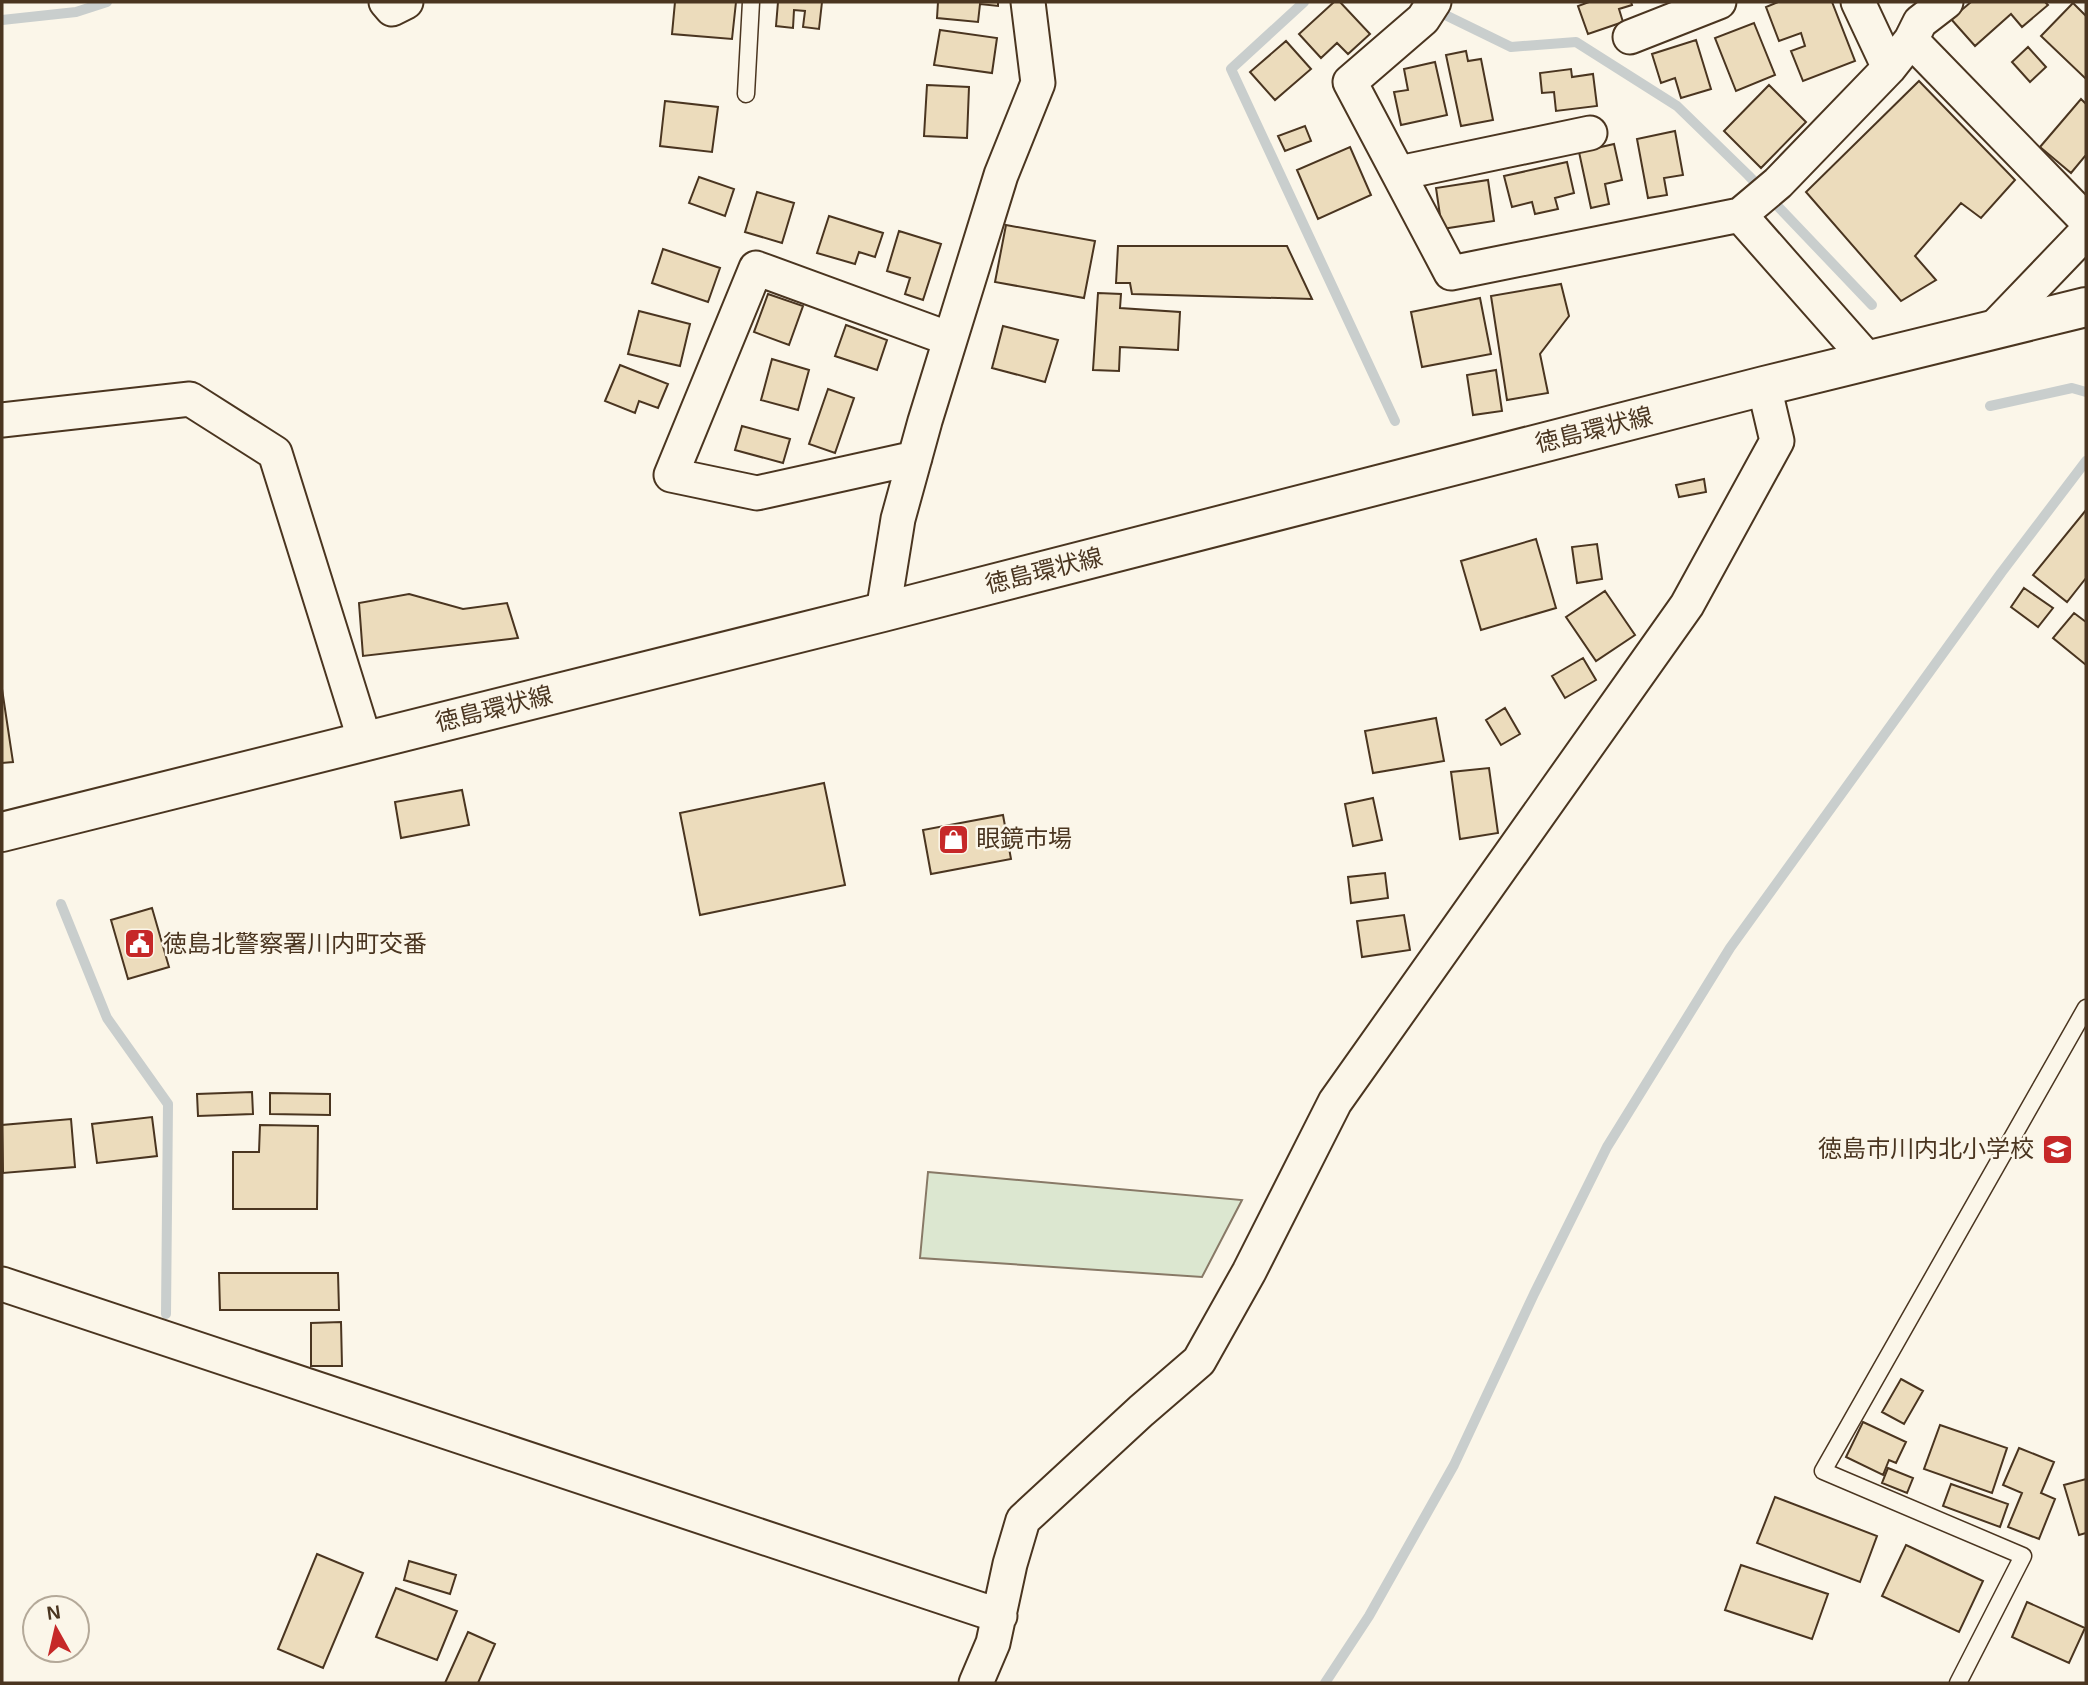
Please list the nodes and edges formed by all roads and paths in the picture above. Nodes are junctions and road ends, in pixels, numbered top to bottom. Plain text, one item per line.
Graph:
1 (386, 2) edge
2 (406, 2) edge
3 (751, 2) edge
4 (1028, 2) edge
5 (1719, 2) edge
6 (1858, 2) edge
7 (1945, 2) edge
8 (1429, 11) edge
9 (1630, 37) dead end
10 (1911, 40) junction
11 (1888, 68) junction
12 (746, 94) dead end
13 (1590, 133) dead end
14 (1399, 173) junction
15 (1740, 215) junction
16 (2086, 220) edge
17 (2086, 232) edge
18 (2086, 307) edge
19 (1993, 329) junction
20 (950, 339) junction
21 (1868, 360) junction
22 (1764, 386) junction
23 (2, 420) edge
24 (915, 458) junction
25 (883, 612) junction
26 (365, 741) junction
27 (2, 832) edge
28 (2086, 1009) edge
29 (2, 1284) edge
30 (1000, 1616) junction
31 (976, 1683) edge
32 (1958, 1683) edge

1 - 2 street
3 - 12 lane
4 - 20 street
5 - 9 street
6 - 11 street
7 - 10 street
8 - 14 street
10 - 11 street
10 - 16 street
11 - 15 street
13 - 14 street
14 - 15 street
15 - 21 street
17 - 19 street
18 - 19 main road, 徳島環状線
19 - 21 main road, 徳島環状線
20 - 24 street
20 - 24 street
21 - 22 main road, 徳島環状線
22 - 25 main road, 徳島環状線
22 - 30 street
23 - 26 street
24 - 25 street
25 - 26 main road, 徳島環状線
26 - 27 main road, 徳島環状線
28 - 32 lane
29 - 30 street
30 - 31 street

